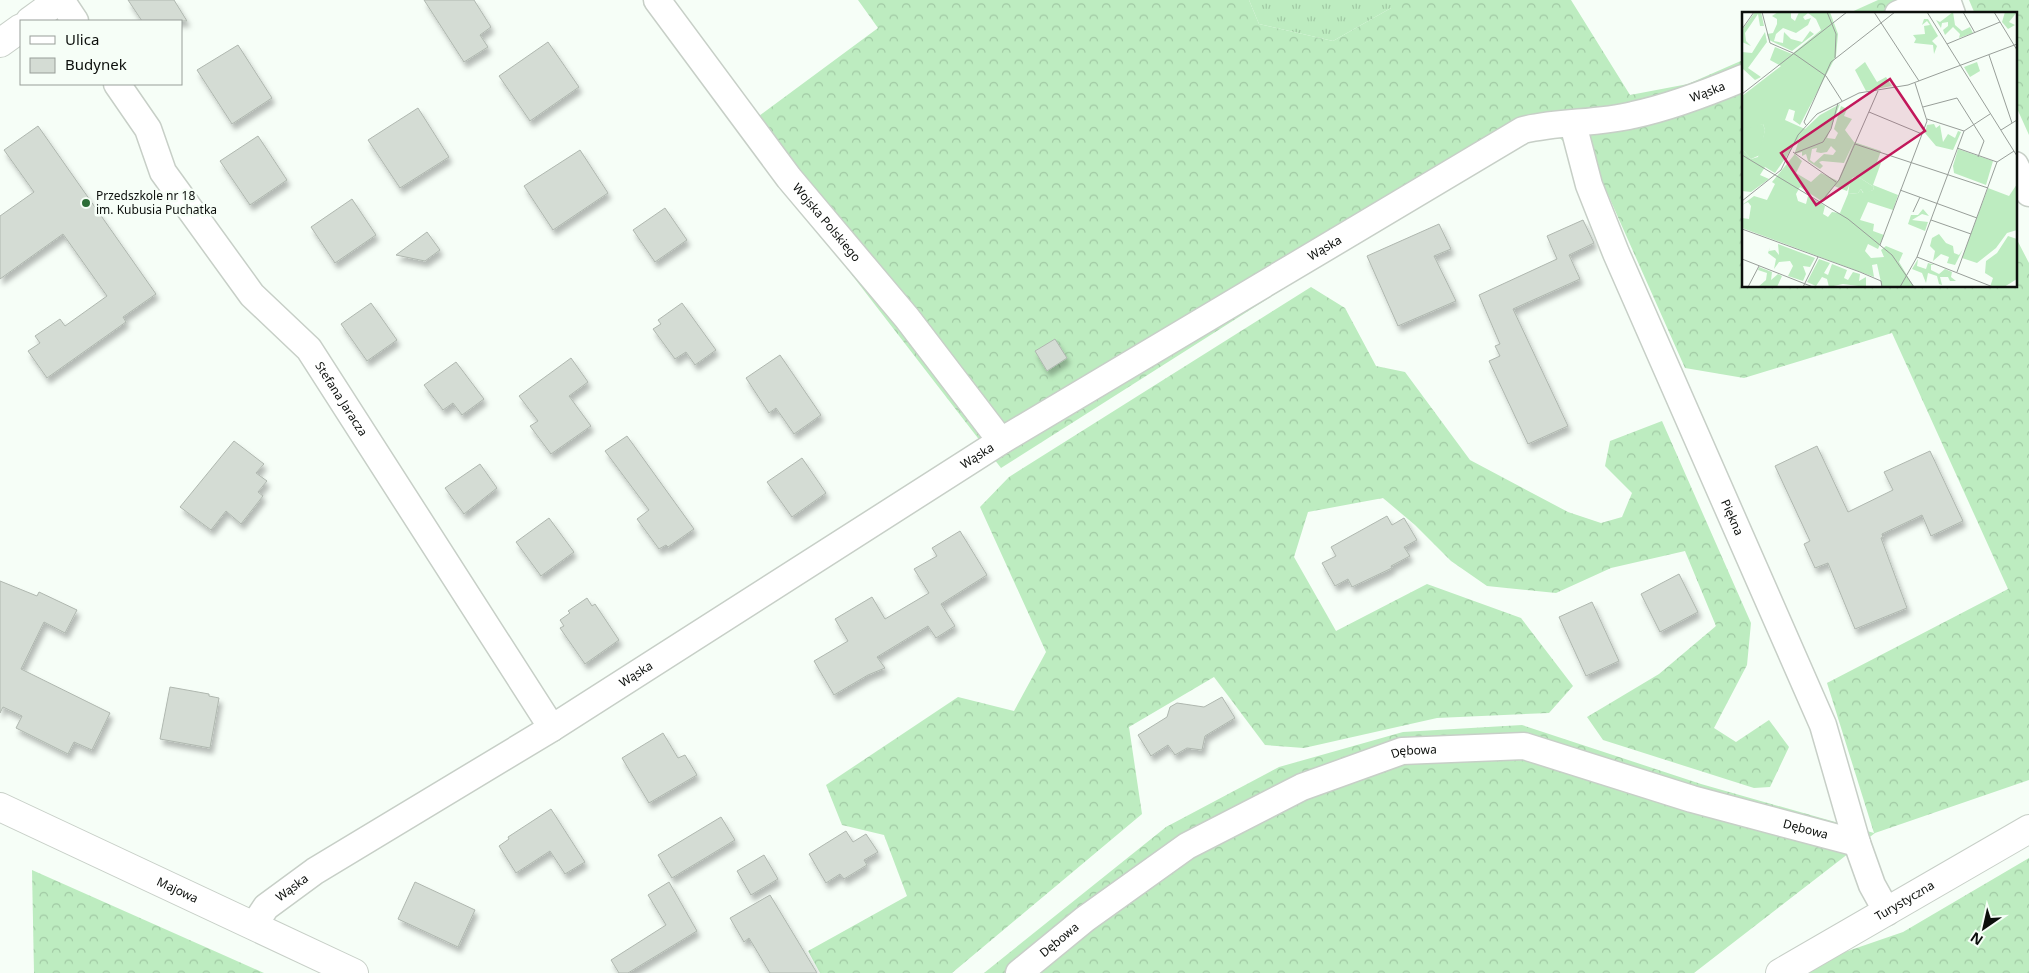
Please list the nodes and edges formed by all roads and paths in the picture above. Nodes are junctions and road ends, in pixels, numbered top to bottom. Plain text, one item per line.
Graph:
1 (60, 0) edge
2 (657, 0) edge
3 (1931, 0) edge
4 (1947, 0) edge
5 (1903, 12) edge
6 (1951, 12) edge
7 (31, 20) edge
8 (74, 20) edge
9 (20, 29) edge
10 (0, 43) edge
11 (1742, 78) edge
12 (119, 85) edge
13 (1573, 124) junction
14 (2016, 166) edge
15 (2029, 193) edge
16 (1001, 441) junction
17 (552, 728) junction
18 (0, 807) edge
19 (2029, 829) edge
20 (1857, 843) junction
21 (1887, 912) junction
22 (254, 925) junction
23 (354, 973) edge
24 (1018, 973) edge
25 (1780, 973) edge

1 - 7 street
1 - 8 street
2 - 16 street, Wojska Polskiego
3 - 5 street
4 - 6 street
9 - 10 street
11 - 13 street, Wąska
12 - 17 street, Stefana Jaracza
13 - 16 street, Wąska
13 - 20 street, Piękna
14 - 15 street
16 - 17 street, Wąska
17 - 22 street, Wąska
18 - 22 street, Majowa
19 - 21 street, Turystyczna
20 - 21 street, Piękna
20 - 24 street, Dębowa
21 - 25 street, Turystyczna
22 - 23 street, Majowa

